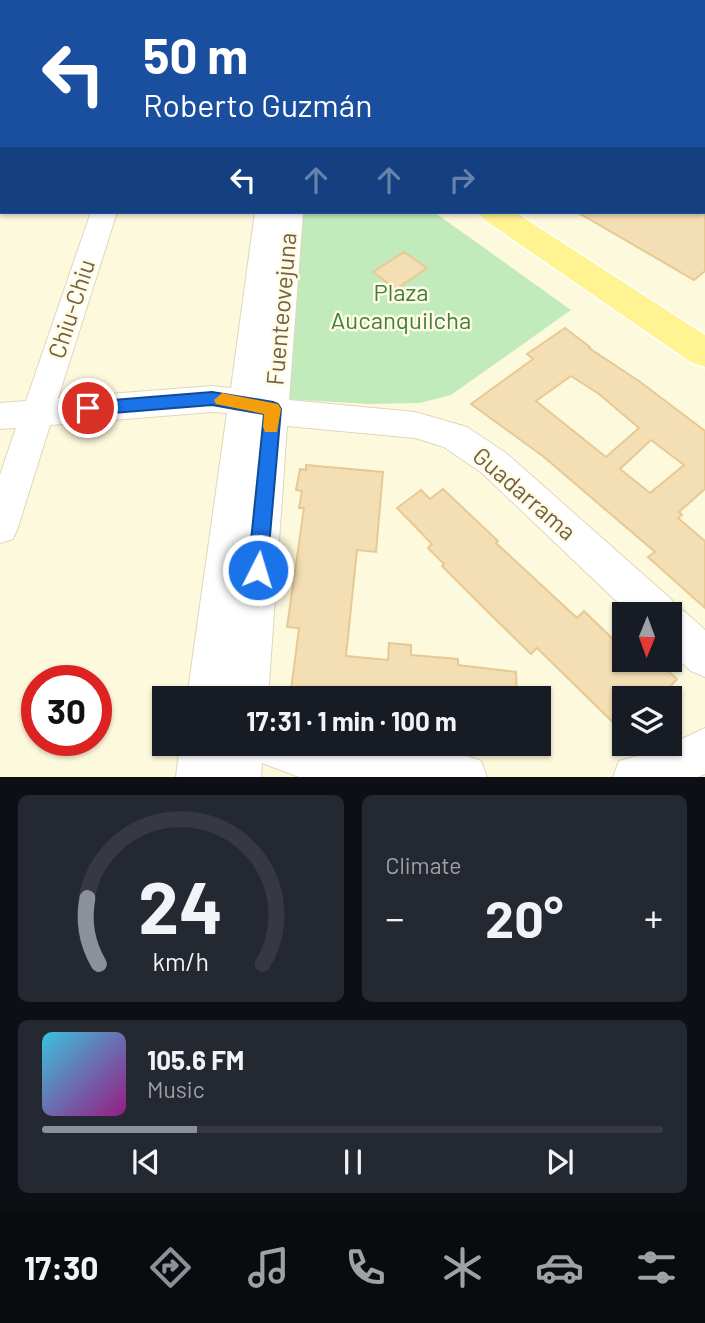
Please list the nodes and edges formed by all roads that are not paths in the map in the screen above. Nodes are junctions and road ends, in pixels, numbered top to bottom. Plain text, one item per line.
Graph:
1 (103, 214) edge
2 (268, 214) edge
3 (290, 214) edge
4 (497, 214) edge
5 (705, 353) edge
6 (258, 406) junction
7 (38, 412) junction
8 (0, 416) edge
9 (0, 527) edge
10 (645, 602) edge
11 (682, 636) edge
12 (705, 657) edge
13 (210, 686) edge
14 (247, 686) edge
15 (705, 750) edge
16 (201, 756) edge
17 (241, 756) edge
18 (302, 756) edge
19 (198, 777) edge
20 (239, 777) edge
21 (465, 777) edge
22 (635, 777) edge

1 - 7 street, Chiu-Chiu
2 - 6 street, Fuenteovejuna
3 - 6 street, Fuenteovejuna
4 - 5 main road
6 - 7 street, Guadarrama
6 - 10 street, Guadarrama
6 - 13 street, Fuenteovejuna
6 - 14 street, Fuenteovejuna
7 - 8 street, Guadarrama
7 - 9 street, Chiu-Chiu
11 - 12 street
15 - 22 street
16 - 19 street
17 - 20 street
18 - 21 street

